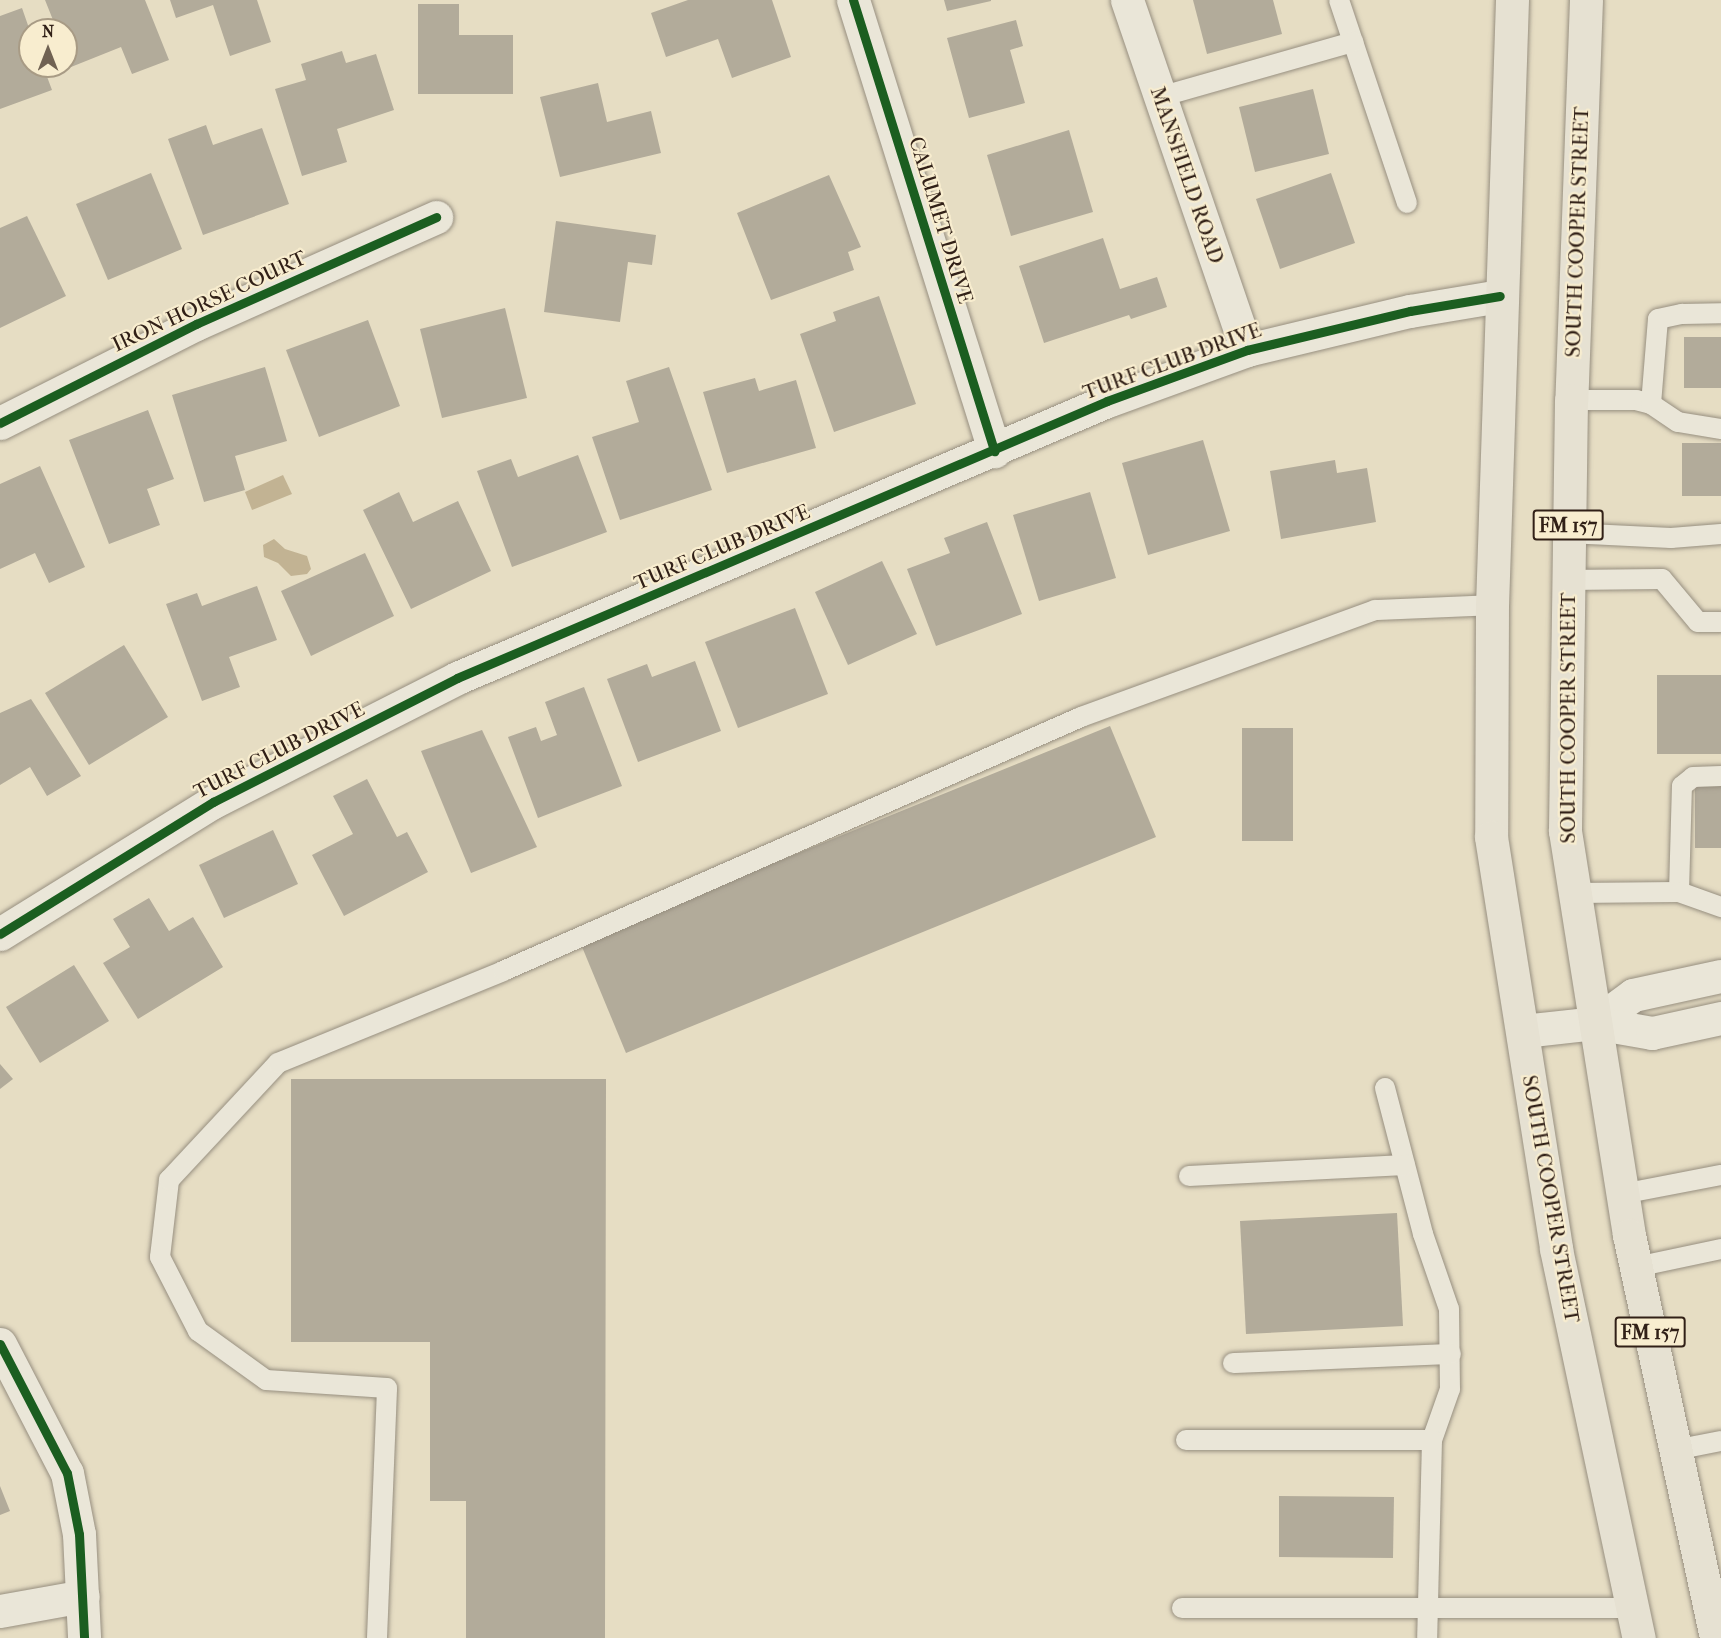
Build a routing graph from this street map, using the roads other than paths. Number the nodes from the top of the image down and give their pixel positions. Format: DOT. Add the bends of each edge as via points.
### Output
graph roads {
  1 [pos="853,0"];
  2 [pos="1127,0"];
  3 [pos="1339,0"];
  4 [pos="1512,0"];
  5 [pos="1586,0"];
  6 [pos="1353,42"];
  7 [pos="1160,97"];
  8 [pos="1407,203"];
  9 [pos="436,217"];
  10 [pos="1500,296"];
  11 [pos="1721,313"];
  12 [pos="1247,350"];
  13 [pos="1571,400"];
  14 [pos="1651,404"];
  15 [pos="0,423"];
  16 [pos="1721,429"];
  17 [pos="994,451"];
  18 [pos="1568,533"];
  19 [pos="1721,534"];
  20 [pos="1567,580"];
  21 [pos="1492,605"];
  22 [pos="1721,622"];
  23 [pos="1721,776"];
  24 [pos="1679,892"];
  25 [pos="1575,893"];
  26 [pos="1721,907"];
  27 [pos="0,934"];
  28 [pos="1721,976"];
  29 [pos="1721,1018"];
  30 [pos="1596,1023"];
  31 [pos="1522,1032"];
  32 [pos="1385,1088"];
  33 [pos="1405,1165"];
  34 [pos="1721,1175"];
  35 [pos="1190,1176"];
  36 [pos="1623,1194"];
  37 [pos="1721,1249"];
  38 [pos="1636,1267"];
  39 [pos="0,1344"];
  40 [pos="1451,1354"];
  41 [pos="1233,1363"];
  42 [pos="1186,1440"];
  43 [pos="1432,1440"];
  44 [pos="1721,1441"];
  45 [pos="1675,1450"];
  46 [pos="83,1596"];
  47 [pos="1182,1608"];
  48 [pos="1428,1609"];
  49 [pos="0,1611"];
  50 [pos="1636,1623"];
  51 [pos="84,1638"];
  52 [pos="377,1638"];
  53 [pos="1427,1638"];
  54 [pos="1716,1638"];
  1 -- 17 [label="street, CALUMET DRIVE"];
  2 -- 7 [label="street, MANSFIELD ROAD"];
  3 -- 6 [label="lane"];
  4 -- 10 [label="main road, SOUTH COOPER STREET"];
  5 -- 13 [label="main road, SOUTH COOPER STREET / FM 157"];
  6 -- 7 [label="lane"];
  6 -- 8 [label="lane"];
  7 -- 12 [label="street, MANSFIELD ROAD"];
  9 -- 15 [label="street, IRON HORSE COURT" via="196,324"];
  10 -- 12 [label="street, TURF CLUB DRIVE" via="1410,311"];
  10 -- 21 [label="main road, SOUTH COOPER STREET"];
  11 -- 14 [label="lane" via="1658,319"];
  12 -- 17 [label="street, TURF CLUB DRIVE" via="1107,401"];
  13 -- 14 [label="lane" via="1636,400"];
  13 -- 18 [label="main road, SOUTH COOPER STREET / FM 157"];
  14 -- 16 [label="lane" via="1678,422"];
  17 -- 27 [label="street, TURF CLUB DRIVE" via="457,678 213,802"];
  18 -- 19 [label="lane" via="1671,538"];
  18 -- 20 [label="main road, SOUTH COOPER STREET / FM 157"];
  20 -- 22 [label="lane" via="1662,579 1698,622"];
  20 -- 25 [label="main road, SOUTH COOPER STREET / FM 157" via="1565,831"];
  21 -- 31 [label="main road, SOUTH COOPER STREET" via="1491,837"];
  21 -- 52 [label="lane" via="1375,610 1081,717 503,971 278,1063 169,1180 160,1257 198,1331 267,1380 387,1388"];
  23 -- 24 [label="lane" via="1693,777 1682,786"];
  24 -- 25 [label="lane"];
  24 -- 26 [label="lane"];
  25 -- 30 [label="main road, SOUTH COOPER STREET / FM 157"];
  28 -- 30 [label="street" via="1633,995"];
  29 -- 30 [label="street" via="1652,1033"];
  30 -- 31 [label="street"];
  30 -- 36 [label="main road, SOUTH COOPER STREET / FM 157"];
  31 -- 50 [label="main road, SOUTH COOPER STREET" via="1556,1249"];
  32 -- 33 [label="lane"];
  33 -- 35 [label="lane"];
  33 -- 40 [label="lane" via="1449,1309"];
  34 -- 36 [label="lane"];
  36 -- 38 [label="main road, SOUTH COOPER STREET / FM 157"];
  37 -- 38 [label="lane"];
  38 -- 45 [label="main road, SOUTH COOPER STREET / FM 157"];
  39 -- 46 [label="street" via="67,1473 79,1534"];
  40 -- 41 [label="lane"];
  40 -- 43 [label="lane" via="1450,1389"];
  42 -- 43 [label="lane"];
  43 -- 48 [label="lane"];
  44 -- 45 [label="lane"];
  45 -- 54 [label="main road, SOUTH COOPER STREET / FM 157"];
  46 -- 49 [label="street"];
  46 -- 51 [label="street"];
  47 -- 48 [label="lane"];
  48 -- 50 [label="lane"];
  48 -- 53 [label="lane"];
}
